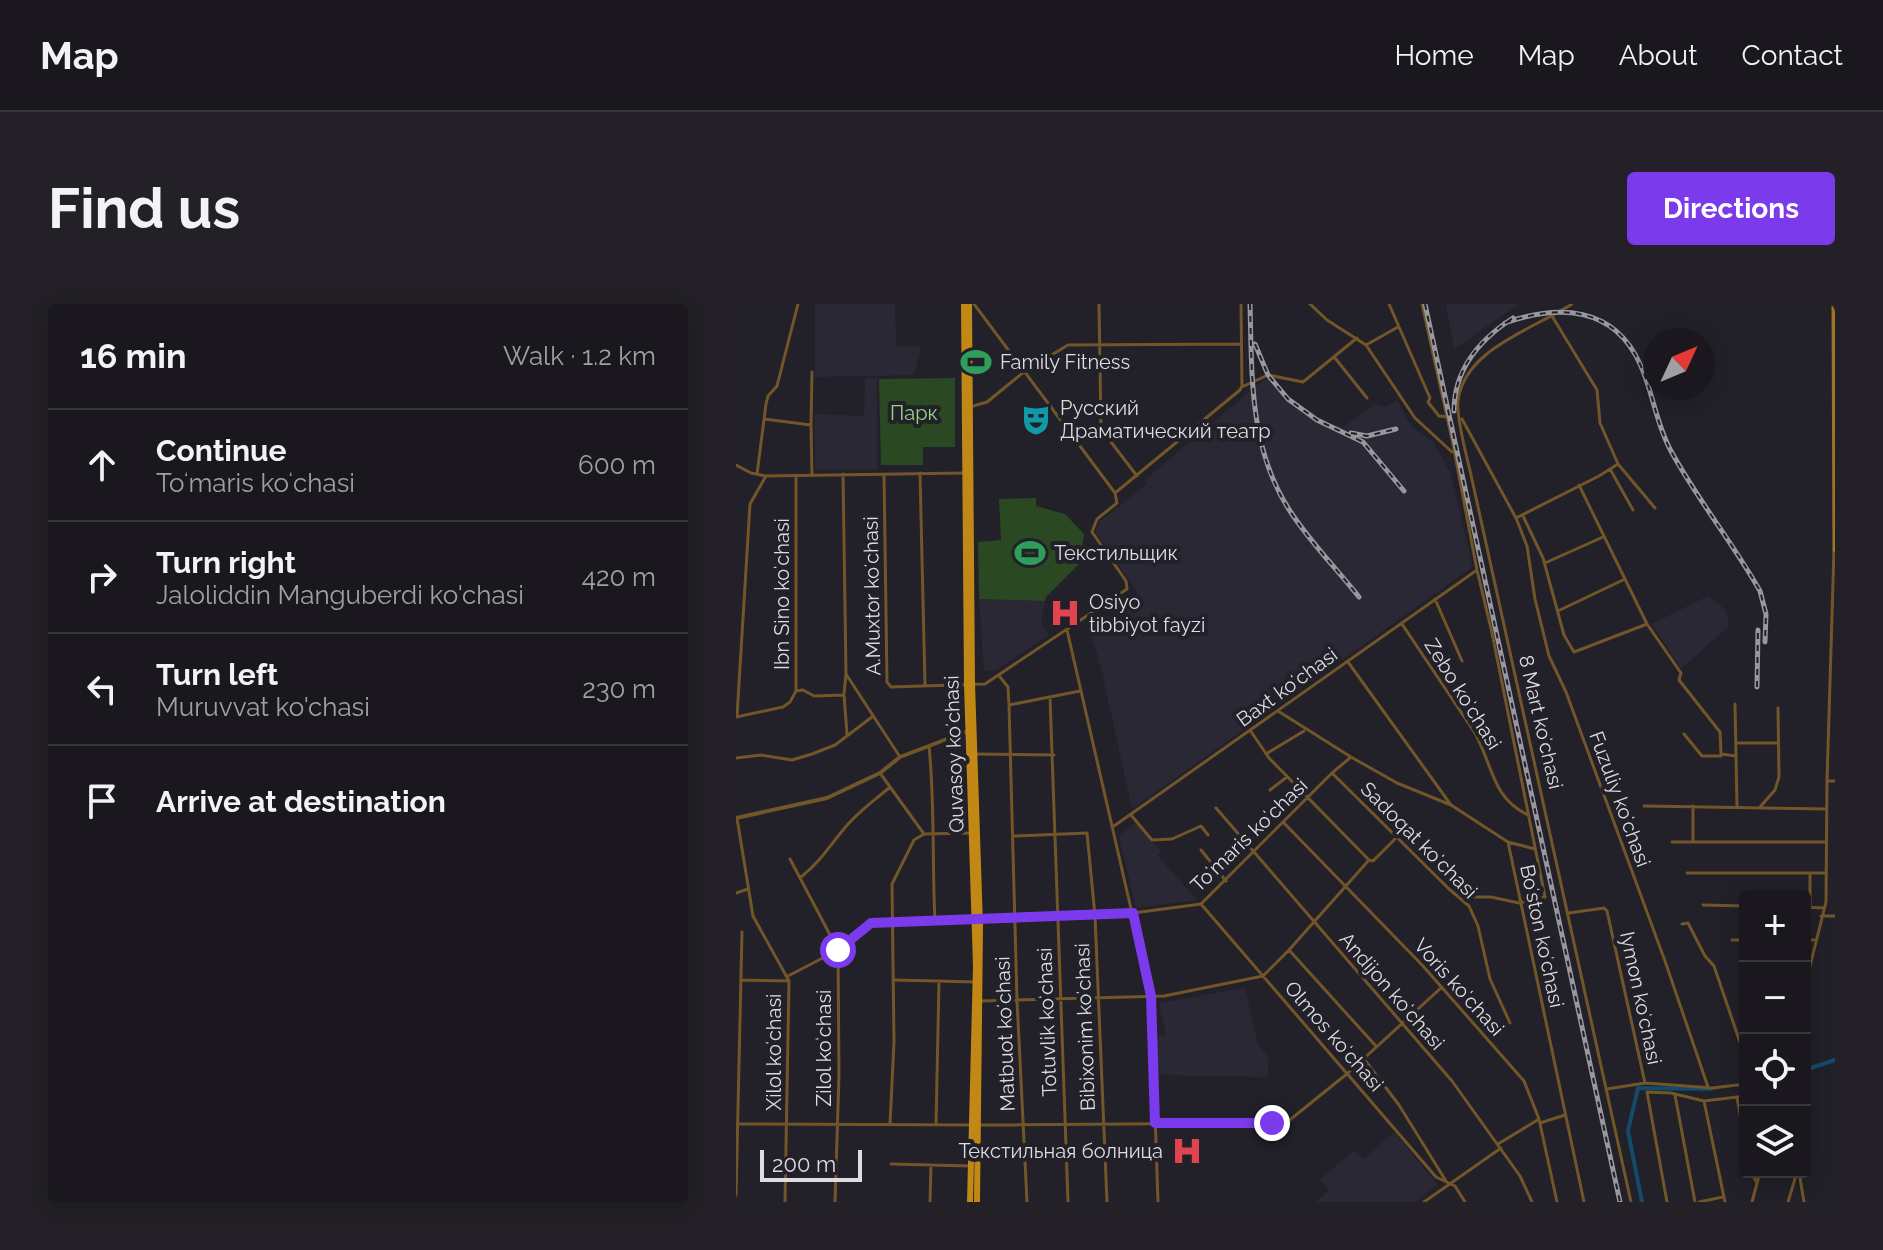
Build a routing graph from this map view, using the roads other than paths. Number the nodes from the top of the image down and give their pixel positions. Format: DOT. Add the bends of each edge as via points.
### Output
graph roads {
  1 [pos="798,304"];
  2 [pos="969,304"];
  3 [pos="1099,304"];
  4 [pos="1241,304"];
  5 [pos="1310,304"];
  6 [pos="1389,304"];
  7 [pos="1422,304"];
  8 [pos="1572,304"];
  9 [pos="1834,304"];
  10 [pos="1552,316"];
  11 [pos="1398,327"];
  12 [pos="1357,338"];
  13 [pos="1241,344"];
  14 [pos="1099,345"];
  15 [pos="1366,345"];
  16 [pos="1335,358"];
  17 [pos="1025,371"];
  18 [pos="812,372"];
  19 [pos="1242,386"];
  20 [pos="1367,398"];
  21 [pos="970,407"];
  22 [pos="1834,408"];
  23 [pos="1460,416"];
  24 [pos="1447,417"];
  25 [pos="764,419"];
  26 [pos="811,425"];
  27 [pos="1101,429"];
  28 [pos="1075,439"];
  29 [pos="1454,453"];
  30 [pos="1618,464"];
  31 [pos="736,465"];
  32 [pos="1610,469"];
  33 [pos="920,473"];
  34 [pos="965,473"];
  35 [pos="757,474"];
  36 [pos="843,474"];
  37 [pos="884,474"];
  38 [pos="766,476"];
  39 [pos="812,476"];
  40 [pos="1137,476"];
  41 [pos="796,477"];
  42 [pos="1579,485"];
  43 [pos="1115,493"];
  44 [pos="1655,508"];
  45 [pos="1633,510"];
  46 [pos="1523,516"];
  47 [pos="1516,518"];
  48 [pos="1604,536"];
  49 [pos="1835,550"];
  50 [pos="1545,563"];
  51 [pos="1477,570"];
  52 [pos="1625,579"];
  53 [pos="1435,599"];
  54 [pos="1559,610"];
  55 [pos="1401,624"];
  56 [pos="1647,624"];
  57 [pos="1067,630"];
  58 [pos="1347,661"];
  59 [pos="1462,661"];
  60 [pos="846,674"];
  61 [pos="1000,676"];
  62 [pos="970,684"];
  63 [pos="926,687"];
  64 [pos="796,691"];
  65 [pos="1082,691"];
  66 [pos="844,695"];
  67 [pos="1050,697"];
  68 [pos="1735,704"];
  69 [pos="1009,705"];
  70 [pos="1778,708"];
  71 [pos="1278,711"];
  72 [pos="736,717"];
  73 [pos="873,717"];
  74 [pos="1250,730"];
  75 [pos="1305,730"];
  76 [pos="968,731"];
  77 [pos="1684,734"];
  78 [pos="847,735"];
  79 [pos="1736,743"];
  80 [pos="1778,743"];
  81 [pos="928,744"];
  82 [pos="974,754"];
  83 [pos="1266,754"];
  84 [pos="1010,755"];
  85 [pos="1054,755"];
  86 [pos="1721,756"];
  87 [pos="1736,756"];
  88 [pos="900,757"];
  89 [pos="1351,757"];
  90 [pos="736,758"];
  91 [pos="880,773"];
  92 [pos="1332,773"];
  93 [pos="1287,777"];
  94 [pos="1827,781"];
  95 [pos="1835,781"];
  96 [pos="890,787"];
  97 [pos="1270,790"];
  98 [pos="1309,798"];
  99 [pos="1451,805"];
  100 [pos="1644,806"];
  101 [pos="1693,806"];
  102 [pos="1737,806"];
  103 [pos="1760,807"];
  104 [pos="1216,808"];
  105 [pos="1827,809"];
  106 [pos="1131,815"];
  107 [pos="1528,815"];
  108 [pos="737,818"];
  109 [pos="1284,823"];
  110 [pos="1113,826"];
  111 [pos="924,834"];
  112 [pos="932,834"];
  113 [pos="973,834"];
  114 [pos="1056,835"];
  115 [pos="1208,835"];
  116 [pos="1013,836"];
  117 [pos="1396,838"];
  118 [pos="1508,842"];
  119 [pos="1672,842"];
  120 [pos="1693,842"];
  121 [pos="1826,842"];
  122 [pos="1535,849"];
  123 [pos="1201,850"];
  124 [pos="1255,853"];
  125 [pos="790,859"];
  126 [pos="1369,860"];
  127 [pos="1687,873"];
  128 [pos="1810,873"];
  129 [pos="1826,873"];
  130 [pos="801,877"];
  131 [pos="1226,881"];
  132 [pos="1346,887"];
  133 [pos="748,889"];
  134 [pos="1809,890"];
  135 [pos="736,893"];
  136 [pos="1460,897"];
  137 [pos="1519,903"];
  138 [pos="1201,904"];
  139 [pos="1703,905"];
  140 [pos="1739,906"];
  141 [pos="1811,908"];
  142 [pos="1825,908"];
  143 [pos="1133,913"];
  144 [pos="1569,913"];
  145 [pos="1095,916"];
  146 [pos="1821,916"];
  147 [pos="1835,916"];
  148 [pos="1058,917"];
  149 [pos="1015,918"];
  150 [pos="977,919"];
  151 [pos="935,922"];
  152 [pos="1314,922"];
  153 [pos="893,923"];
  154 [pos="1682,924"];
  155 [pos="742,932"];
  156 [pos="1732,940"];
  157 [pos="1739,940"];
  158 [pos="1811,940"];
  159 [pos="1815,940"];
  160 [pos="838,950"];
  161 [pos="1289,950"];
  162 [pos="1809,962"];
  163 [pos="1263,976"];
  164 [pos="789,979"];
  165 [pos="741,980"];
  166 [pos="895,980"];
  167 [pos="976,980"];
  168 [pos="939,981"];
  169 [pos="1442,987"];
  170 [pos="1151,996"];
  171 [pos="1098,997"];
  172 [pos="1060,999"];
  173 [pos="1017,1000"];
  174 [pos="980,1001"];
  175 [pos="1510,1023"];
  176 [pos="1401,1024"];
  177 [pos="1739,1039"];
  178 [pos="1376,1046"];
  179 [pos="1364,1059"];
  180 [pos="1348,1073"];
  181 [pos="1645,1083"];
  182 [pos="1739,1084"];
  183 [pos="1708,1087"];
  184 [pos="1607,1089"];
  185 [pos="1675,1095"];
  186 [pos="1737,1098"];
  187 [pos="1704,1101"];
  188 [pos="1739,1108"];
  189 [pos="1565,1115"];
  190 [pos="1539,1121"];
  191 [pos="1103,1122"];
  192 [pos="1023,1123"];
  193 [pos="1065,1123"];
  194 [pos="1155,1123"];
  195 [pos="737,1124"];
  196 [pos="788,1124"];
  197 [pos="837,1124"];
  198 [pos="890,1124"];
  199 [pos="936,1125"];
  200 [pos="976,1125"];
  201 [pos="1499,1146"];
  202 [pos="891,1164"];
  203 [pos="931,1165"];
  204 [pos="971,1166"];
  205 [pos="1754,1178"];
  206 [pos="1758,1178"];
  207 [pos="1796,1178"];
  208 [pos="1799,1178"];
  209 [pos="1757,1183"];
  210 [pos="1448,1184"];
  211 [pos="736,1196"];
  212 [pos="1724,1199"];
  213 [pos="785,1202"];
  214 [pos="835,1202"];
  215 [pos="930,1202"];
  216 [pos="970,1202"];
  217 [pos="977,1202"];
  218 [pos="1027,1202"];
  219 [pos="1068,1202"];
  220 [pos="1107,1202"];
  221 [pos="1158,1202"];
  222 [pos="1424,1202"];
  223 [pos="1465,1202"];
  224 [pos="1532,1202"];
  225 [pos="1557,1202"];
  226 [pos="1584,1202"];
  227 [pos="1631,1202"];
  228 [pos="1667,1202"];
  229 [pos="1697,1202"];
  230 [pos="1752,1202"];
  231 [pos="1788,1202"];
  232 [pos="1804,1202"];
  1 -- 25 [label="street"];
  2 -- 17 [label="street"];
  2 -- 21 [label="main road, Quvasoy koʻchasi"];
  2 -- 34 [label="main road, Quvasoy koʻchasi"];
  3 -- 14 [label="street"];
  4 -- 13 [label="street"];
  5 -- 12 [label="street"];
  6 -- 11 [label="street"];
  7 -- 24 [label="street"];
  8 -- 10 [label="street, 8 Mart koʻchasi"];
  9 -- 22 [label="main road"];
  10 -- 23 [label="street, 8 Mart koʻchasi" via="1481,357 1467,374 1458,401"];
  10 -- 30 [label="street" via="1597,390 1600,423"];
  11 -- 15 [label="street"];
  11 -- 24 [label="street" via="1424,381 1428,402 1439,416"];
  12 -- 15 [label="street"];
  12 -- 16 [label="street"];
  13 -- 14 [label="street"];
  13 -- 19 [label="street"];
  14 -- 17 [label="street" via="1068,345"];
  14 -- 27 [label="street"];
  15 -- 29 [label="street" via="1415,418"];
  16 -- 19 [label="street" via="1303,382 1268,375"];
  16 -- 20 [label="street"];
  17 -- 21 [label="street" via="987,402"];
  17 -- 28 [label="street"];
  18 -- 26 [label="street"];
  19 -- 40 [label="street"];
  21 -- 62 [label="main road, Quvasoy koʻchasi"];
  22 -- 49 [label="main road"];
  23 -- 47 [label="street, Fuzuliy koʻchasi"];
  23 -- 144 [label="street, 8 Mart koʻchasi"];
  24 -- 29 [label="street"];
  25 -- 26 [label="street"];
  25 -- 35 [label="street"];
  26 -- 39 [label="street"];
  27 -- 28 [label="street"];
  27 -- 40 [label="street"];
  28 -- 43 [label="street"];
  29 -- 51 [label="street"];
  30 -- 32 [label="street"];
  30 -- 44 [label="street"];
  31 -- 35 [label="street"];
  32 -- 42 [label="street"];
  32 -- 45 [label="street"];
  33 -- 34 [label="street"];
  33 -- 37 [label="street"];
  33 -- 63 [label="street"];
  34 -- 62 [label="main road, Quvasoy koʻchasi"];
  35 -- 38 [label="street"];
  36 -- 37 [label="street"];
  36 -- 39 [label="street"];
  36 -- 60 [label="street"];
  37 -- 63 [label="street, A.Muxtor koʻchasi" via="887,682 893,687"];
  38 -- 41 [label="street"];
  38 -- 72 [label="street" via="750,504"];
  39 -- 41 [label="street"];
  40 -- 43 [label="street"];
  41 -- 64 [label="street, Ibn Sino koʻchasi"];
  42 -- 46 [label="street"];
  42 -- 48 [label="street"];
  43 -- 57 [label="street" via="1117,503 1097,519 1092,532 1127,589"];
  46 -- 47 [label="street"];
  46 -- 50 [label="street"];
  47 -- 183 [label="street, Fuzuliy koʻchasi" via="1529,553 1549,656"];
  48 -- 50 [label="street"];
  48 -- 52 [label="street"];
  49 -- 94 [label="street"];
  50 -- 54 [label="street"];
  51 -- 53 [label="street, Baxt koʻchasi"];
  51 -- 107 [label="street"];
  52 -- 54 [label="street"];
  52 -- 56 [label="street"];
  53 -- 55 [label="street, Baxt koʻchasi"];
  53 -- 59 [label="street"];
  54 -- 56 [label="street" via="1574,652"];
  55 -- 58 [label="street, Baxt koʻchasi"];
  55 -- 107 [label="street, Zebo koʻchasi" via="1475,733 1501,796"];
  56 -- 86 [label="street" via="1681,673 1679,680 1720,732"];
  57 -- 61 [label="street"];
  57 -- 65 [label="street"];
  58 -- 71 [label="street, Baxt koʻchasi"];
  58 -- 99 [label="street"];
  60 -- 66 [label="street"];
  60 -- 73 [label="street"];
  61 -- 62 [label="street, A.Muxtor koʻchasi"];
  61 -- 69 [label="street, Matbuot koʻchasi" via="1008,687"];
  62 -- 63 [label="street, A.Muxtor koʻchasi"];
  62 -- 76 [label="main road, Quvasoy koʻchasi"];
  62 -- 82 [label="main road, Quvasoy koʻchasi"];
  64 -- 66 [label="street"];
  64 -- 72 [label="street, Ibn Sino koʻchasi" via="783,707"];
  65 -- 67 [label="street"];
  65 -- 110 [label="street"];
  66 -- 78 [label="street"];
  67 -- 69 [label="street"];
  67 -- 85 [label="street, Totuvlik koʻchasi"];
  68 -- 79 [label="street"];
  69 -- 84 [label="street, Matbuot koʻchasi"];
  70 -- 80 [label="street"];
  71 -- 74 [label="street, Baxt koʻchasi"];
  71 -- 75 [label="street, Boʻston koʻchasi"];
  73 -- 78 [label="street"];
  73 -- 88 [label="street"];
  74 -- 83 [label="street"];
  74 -- 106 [label="street, Baxt koʻchasi"];
  75 -- 83 [label="street"];
  75 -- 89 [label="street, Boʻston koʻchasi"];
  76 -- 81 [label="street"];
  76 -- 113 [label="main road, Quvasoy koʻchasi"];
  77 -- 86 [label="street" via="1702,756"];
  78 -- 90 [label="street" via="796,759"];
  79 -- 80 [label="street"];
  79 -- 87 [label="street"];
  80 -- 103 [label="street" via="1779,777"];
  81 -- 88 [label="street"];
  81 -- 112 [label="street"];
  82 -- 84 [label="street"];
  82 -- 150 [label="main road, Quvasoy koʻchasi"];
  83 -- 93 [label="street"];
  84 -- 85 [label="street"];
  84 -- 116 [label="street, Matbuot koʻchasi"];
  85 -- 114 [label="street, Totuvlik koʻchasi"];
  86 -- 87 [label="street"];
  87 -- 102 [label="street"];
  88 -- 91 [label="street"];
  89 -- 92 [label="street, Toʻmaris koʻchasi"];
  89 -- 99 [label="street, Boʻston koʻchasi"];
  91 -- 96 [label="street"];
  91 -- 108 [label="street" via="827,798"];
  92 -- 98 [label="street, Toʻmaris koʻchasi"];
  92 -- 117 [label="street, Sadoqat koʻchasi"];
  93 -- 97 [label="street"];
  93 -- 98 [label="street"];
  94 -- 95 [label="street"];
  94 -- 105 [label="street"];
  96 -- 111 [label="street"];
  96 -- 130 [label="street" via="865,805 819,863"];
  98 -- 109 [label="street, Toʻmaris koʻchasi"];
  98 -- 126 [label="street"];
  99 -- 118 [label="street, Boʻston koʻchasi"];
  100 -- 101 [label="street"];
  101 -- 102 [label="street"];
  101 -- 120 [label="street"];
  102 -- 103 [label="street"];
  103 -- 105 [label="street"];
  104 -- 124 [label="street, Andijon koʻchasi"];
  105 -- 121 [label="street"];
  106 -- 110 [label="street, Baxt koʻchasi"];
  106 -- 115 [label="street" via="1152,840 1172,839 1201,826"];
  107 -- 122 [label="street"];
  108 -- 133 [label="street, Xilol koʻchasi"];
  109 -- 124 [label="street, Toʻmaris koʻchasi"];
  109 -- 132 [label="street, Voris koʻchasi"];
  110 -- 143 [label="street"];
  111 -- 112 [label="street"];
  111 -- 153 [label="street" via="914,840 895,875"];
  112 -- 113 [label="street"];
  112 -- 151 [label="street"];
  113 -- 150 [label="main road, Quvasoy koʻchasi"];
  114 -- 116 [label="street"];
  114 -- 145 [label="street, Bibixonim koʻchasi" via="1087,833"];
  114 -- 148 [label="street, Totuvlik koʻchasi"];
  116 -- 149 [label="street, Matbuot koʻchasi"];
  117 -- 126 [label="street"];
  117 -- 136 [label="street, Sadoqat koʻchasi"];
  118 -- 122 [label="street"];
  118 -- 137 [label="street, Boʻston koʻchasi"];
  119 -- 120 [label="street"];
  120 -- 121 [label="street"];
  121 -- 129 [label="street"];
  122 -- 137 [label="street" via="1545,897"];
  123 -- 131 [label="street"];
  124 -- 131 [label="street, Toʻmaris koʻchasi"];
  124 -- 152 [label="street, Andijon koʻchasi"];
  125 -- 130 [label="street, Zilol koʻchasi"];
  126 -- 132 [label="street"];
  127 -- 128 [label="street"];
  128 -- 129 [label="street"];
  128 -- 134 [label="street"];
  129 -- 142 [label="street"];
  130 -- 160 [label="street, Zilol koʻchasi"];
  131 -- 138 [label="street, Toʻmaris koʻchasi"];
  132 -- 152 [label="street"];
  132 -- 169 [label="street, Voris koʻchasi"];
  133 -- 135 [label="street"];
  133 -- 164 [label="street, Xilol koʻchasi" via="753,916"];
  136 -- 137 [label="street"];
  136 -- 175 [label="street, Sadoqat koʻchasi" via="1478,926 1490,979"];
  137 -- 189 [label="street, Boʻston koʻchasi"];
  138 -- 143 [label="street, Toʻmaris koʻchasi"];
  138 -- 163 [label="street, Olmos koʻchasi"];
  139 -- 140 [label="street"];
  141 -- 142 [label="street"];
  142 -- 146 [label="street"];
  143 -- 145 [label="street, Toʻmaris koʻchasi"];
  143 -- 170 [label="street"];
  144 -- 181 [label="street, Iymon koʻchasi" via="1607,911"];
  144 -- 184 [label="street, 8 Mart koʻchasi"];
  145 -- 148 [label="street, Toʻmaris koʻchasi"];
  145 -- 171 [label="street, Bibixonim koʻchasi"];
  146 -- 147 [label="street"];
  146 -- 159 [label="street"];
  148 -- 149 [label="street, Toʻmaris koʻchasi"];
  148 -- 172 [label="street, Totuvlik koʻchasi"];
  149 -- 150 [label="street, Toʻmaris koʻchasi"];
  149 -- 173 [label="street, Matbuot koʻchasi"];
  150 -- 151 [label="street, Toʻmaris koʻchasi"];
  150 -- 167 [label="main road, Quvasoy koʻchasi"];
  150 -- 174 [label="main road, Quvasoy koʻchasi"];
  151 -- 153 [label="street, Toʻmaris koʻchasi"];
  152 -- 161 [label="street"];
  152 -- 176 [label="street, Andijon koʻchasi"];
  153 -- 160 [label="street, Toʻmaris koʻchasi" via="871,923"];
  153 -- 166 [label="street"];
  154 -- 177 [label="street" via="1688,923 1714,966"];
  155 -- 165 [label="street"];
  156 -- 157 [label="street"];
  158 -- 159 [label="street"];
  159 -- 162 [label="street"];
  160 -- 164 [label="street, Toʻmaris koʻchasi"];
  160 -- 197 [label="street, Zilol koʻchasi"];
  161 -- 163 [label="street"];
  161 -- 178 [label="street"];
  163 -- 170 [label="street"];
  163 -- 180 [label="street, Olmos koʻchasi"];
  164 -- 165 [label="street"];
  164 -- 196 [label="street, Xilol koʻchasi"];
  165 -- 195 [label="street"];
  166 -- 168 [label="street"];
  166 -- 198 [label="street"];
  167 -- 168 [label="street"];
  167 -- 200 [label="main road, Quvasoy koʻchasi"];
  168 -- 199 [label="street"];
  169 -- 176 [label="street"];
  169 -- 190 [label="street, Voris koʻchasi" via="1524,1081"];
  170 -- 171 [label="street"];
  170 -- 194 [label="street"];
  171 -- 172 [label="street"];
  171 -- 191 [label="street, Bibixonim koʻchasi"];
  172 -- 173 [label="street"];
  172 -- 193 [label="street, Totuvlik koʻchasi"];
  173 -- 174 [label="street"];
  173 -- 192 [label="street, Matbuot koʻchasi"];
  174 -- 200 [label="main road, Quvasoy koʻchasi"];
  176 -- 178 [label="street"];
  176 -- 201 [label="street, Andijon koʻchasi" via="1452,1081"];
  178 -- 179 [label="street"];
  179 -- 180 [label="street"];
  179 -- 210 [label="street"];
  180 -- 194 [label="street" via="1286,1123"];
  180 -- 210 [label="street, Olmos koʻchasi" via="1436,1177"];
  181 -- 183 [label="street"];
  181 -- 184 [label="street"];
  182 -- 183 [label="street"];
  184 -- 227 [label="street, 8 Mart koʻchasi"];
  185 -- 187 [label="street"];
  185 -- 228 [label="street" via="1646,1095"];
  185 -- 229 [label="street"];
  186 -- 187 [label="street"];
  186 -- 188 [label="street"];
  187 -- 212 [label="street"];
  189 -- 190 [label="street"];
  189 -- 226 [label="street, Boʻston koʻchasi"];
  190 -- 201 [label="street"];
  190 -- 225 [label="street, Voris koʻchasi"];
  191 -- 193 [label="street"];
  191 -- 194 [label="street"];
  191 -- 220 [label="street, Bibixonim koʻchasi"];
  192 -- 193 [label="street"];
  192 -- 200 [label="street"];
  192 -- 218 [label="street, Matbuot koʻchasi"];
  193 -- 219 [label="street, Totuvlik koʻchasi"];
  194 -- 221 [label="street"];
  195 -- 196 [label="street"];
  195 -- 211 [label="street"];
  196 -- 197 [label="street"];
  196 -- 213 [label="street, Xilol koʻchasi"];
  197 -- 198 [label="street"];
  197 -- 214 [label="street, Zilol koʻchasi"];
  198 -- 199 [label="street"];
  199 -- 200 [label="street"];
  200 -- 204 [label="main road, Quvasoy koʻchasi"];
  200 -- 217 [label="main road, Quvasoy koʻchasi"];
  201 -- 210 [label="street"];
  201 -- 224 [label="street, Andijon koʻchasi"];
  202 -- 203 [label="street"];
  203 -- 204 [label="street"];
  203 -- 215 [label="street"];
  204 -- 216 [label="main road, Quvasoy koʻchasi"];
  205 -- 209 [label="street"];
  206 -- 209 [label="street"];
  207 -- 231 [label="street"];
  208 -- 232 [label="street"];
  209 -- 230 [label="street"];
  210 -- 222 [label="street"];
  210 -- 223 [label="street"];
  212 -- 229 [label="street"];
}
